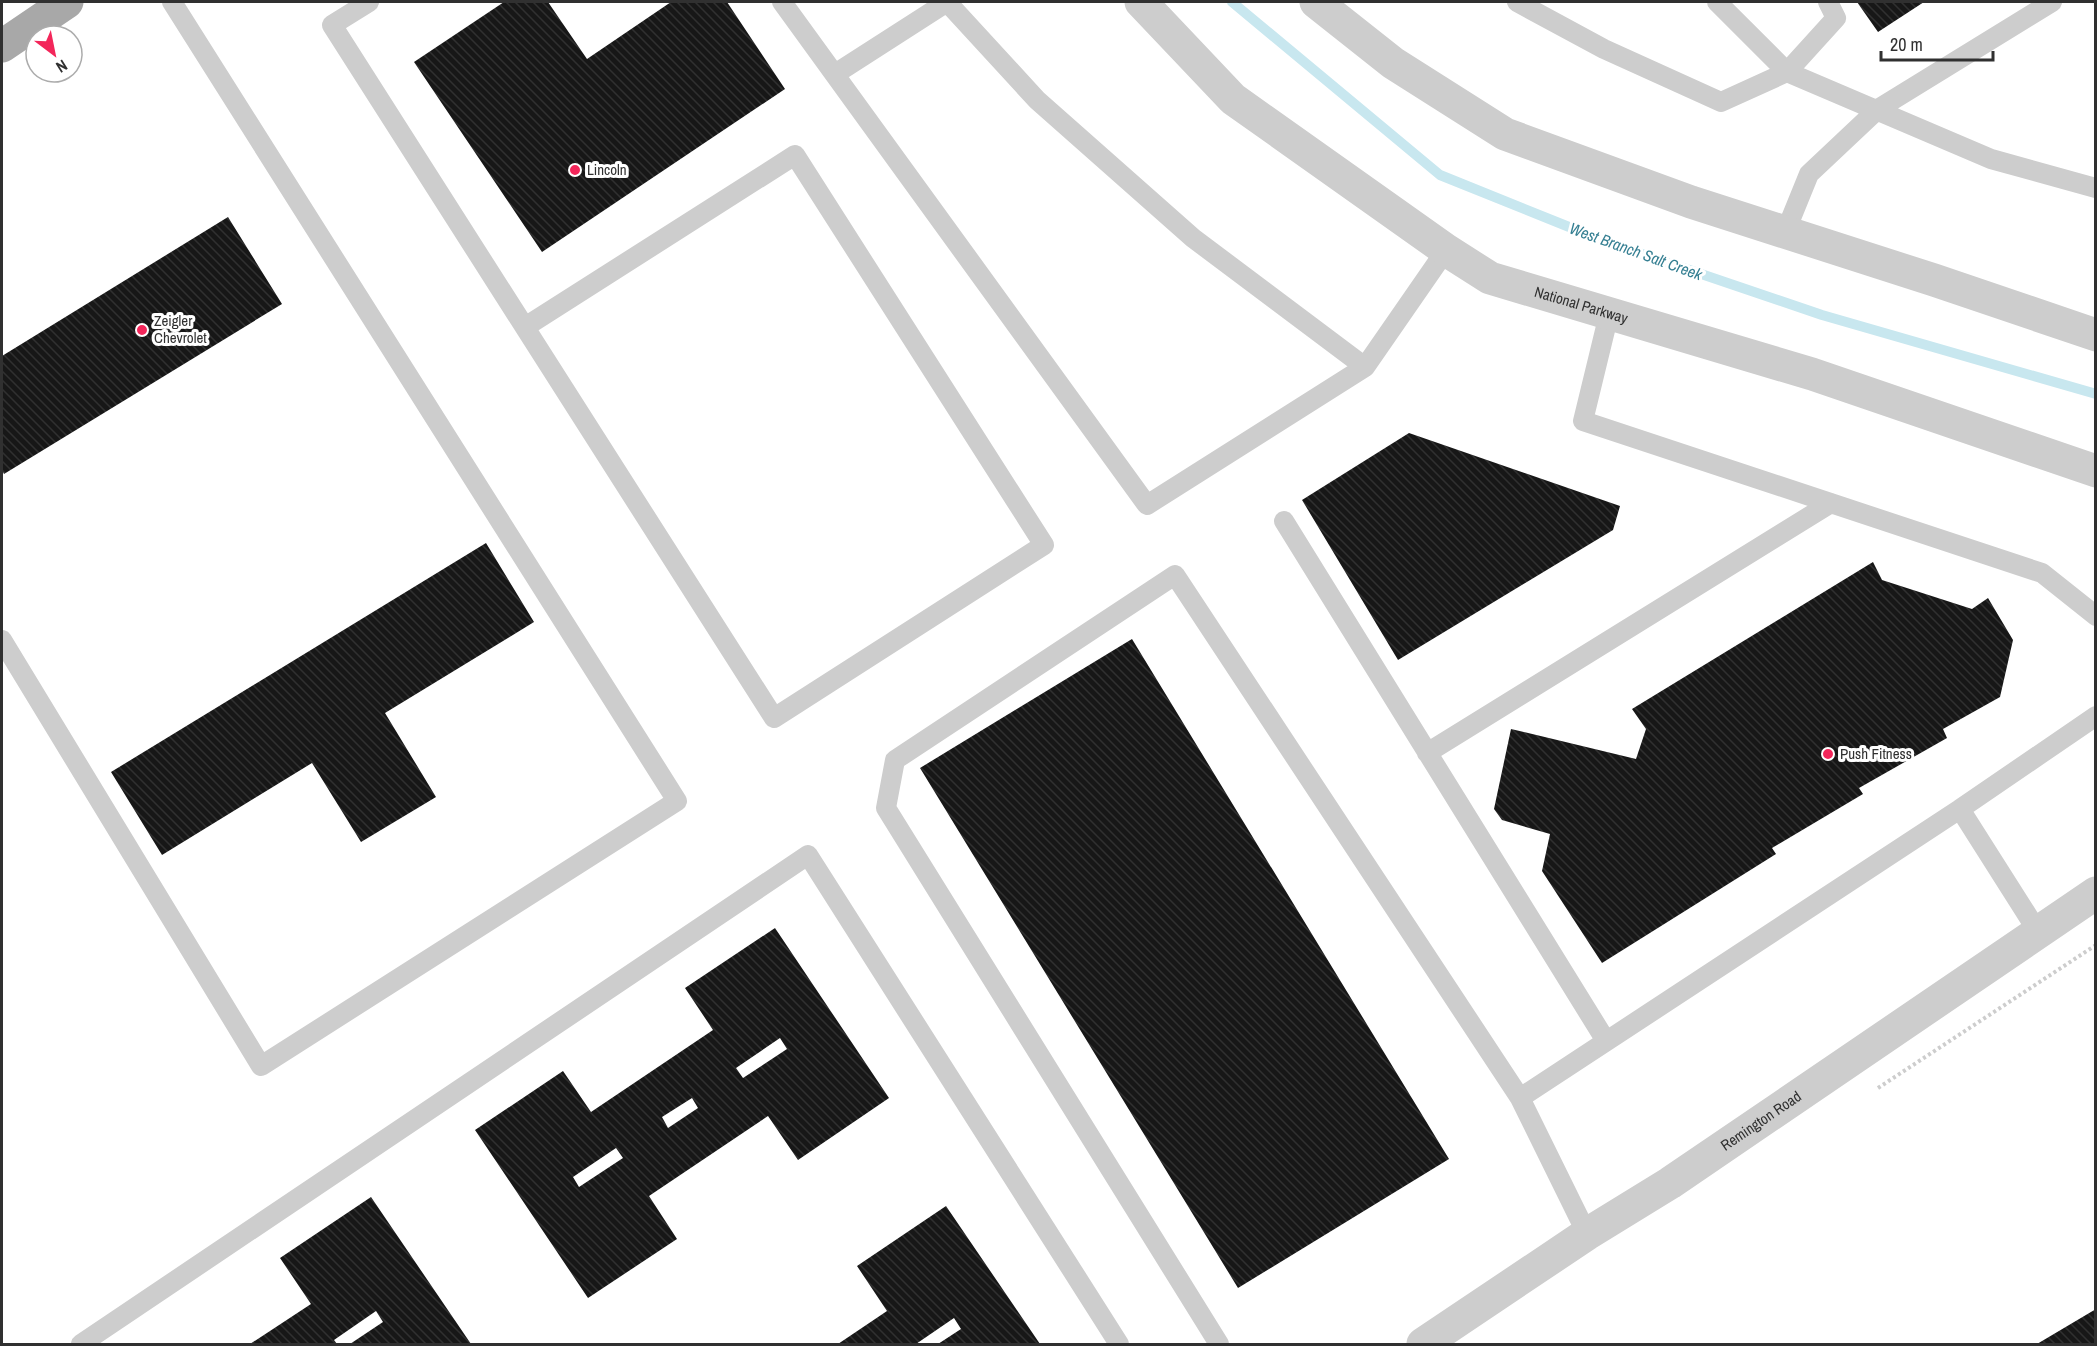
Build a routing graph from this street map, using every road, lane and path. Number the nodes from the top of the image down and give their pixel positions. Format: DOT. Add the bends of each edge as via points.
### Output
graph roads {
  1 [pos="67,2"];
  2 [pos="172,2"];
  3 [pos="369,2"];
  4 [pos="782,2"];
  5 [pos="1141,2"];
  6 [pos="1316,2"];
  7 [pos="1516,2"];
  8 [pos="1717,2"];
  9 [pos="1828,2"];
  10 [pos="2052,2"];
  11 [pos="2,46"];
  12 [pos="1787,72"];
  13 [pos="835,74"];
  14 [pos="1878,109"];
  15 [pos="2096,188"];
  16 [pos="1785,232"];
  17 [pos="1446,250"];
  18 [pos="1609,314"];
  19 [pos="525,327"];
  20 [pos="2096,335"];
  21 [pos="1365,367"];
  22 [pos="2096,471"];
  23 [pos="1831,503"];
  24 [pos="1284,521"];
  25 [pos="2096,616"];
  26 [pos="2,640"];
  27 [pos="2096,716"];
  28 [pos="1427,753"];
  29 [pos="1960,809"];
  30 [pos="2096,893"];
  31 [pos="2038,932"];
  32 [pos="1606,1041"];
  33 [pos="1520,1098"];
  34 [pos="1587,1234"];
  35 [pos="81,1344"];
  36 [pos="1119,1344"];
  37 [pos="1219,1344"];
  38 [pos="1423,1344"];
  1 -- 11 [label="main road"];
  2 -- 26 [label="lane" via="677,801 261,1066"];
  3 -- 19 [label="lane" via="332,25"];
  4 -- 13 [label="lane"];
  5 -- 17 [label="street, National Parkway" via="1233,99"];
  6 -- 16 [label="street" via="1394,63 1505,134"];
  7 -- 12 [label="lane" via="1604,49 1721,102"];
  8 -- 12 [label="lane"];
  9 -- 12 [label="lane" via="1836,18"];
  10 -- 14 [label="lane"];
  12 -- 14 [label="lane"];
  13 -- 21 [label="lane" via="947,2 1037,100 1193,238"];
  13 -- 21 [label="lane" via="1148,505"];
  14 -- 15 [label="lane" via="1991,159"];
  14 -- 16 [label="lane" via="1809,174"];
  16 -- 20 [label="street"];
  17 -- 18 [label="street, National Parkway" via="1490,278"];
  17 -- 21 [label="lane"];
  18 -- 22 [label="street, National Parkway" via="1812,374"];
  18 -- 23 [label="lane" via="1583,421"];
  19 -- 19 [label="lane" via="774,718 1044,545 795,155"];
  23 -- 25 [label="lane" via="2042,573"];
  23 -- 28 [label="lane"];
  24 -- 28 [label="lane"];
  27 -- 29 [label="lane"];
  28 -- 32 [label="lane"];
  29 -- 31 [label="lane"];
  29 -- 32 [label="lane"];
  30 -- 31 [label="street, Remington Road"];
  31 -- 34 [label="street, Remington Road" via="1670,1183"];
  32 -- 33 [label="lane"];
  33 -- 34 [label="lane"];
  33 -- 37 [label="lane" via="1175,575 895,760 886,808"];
  34 -- 38 [label="street, Remington Road"];
  35 -- 36 [label="lane" via="808,855"];
}
